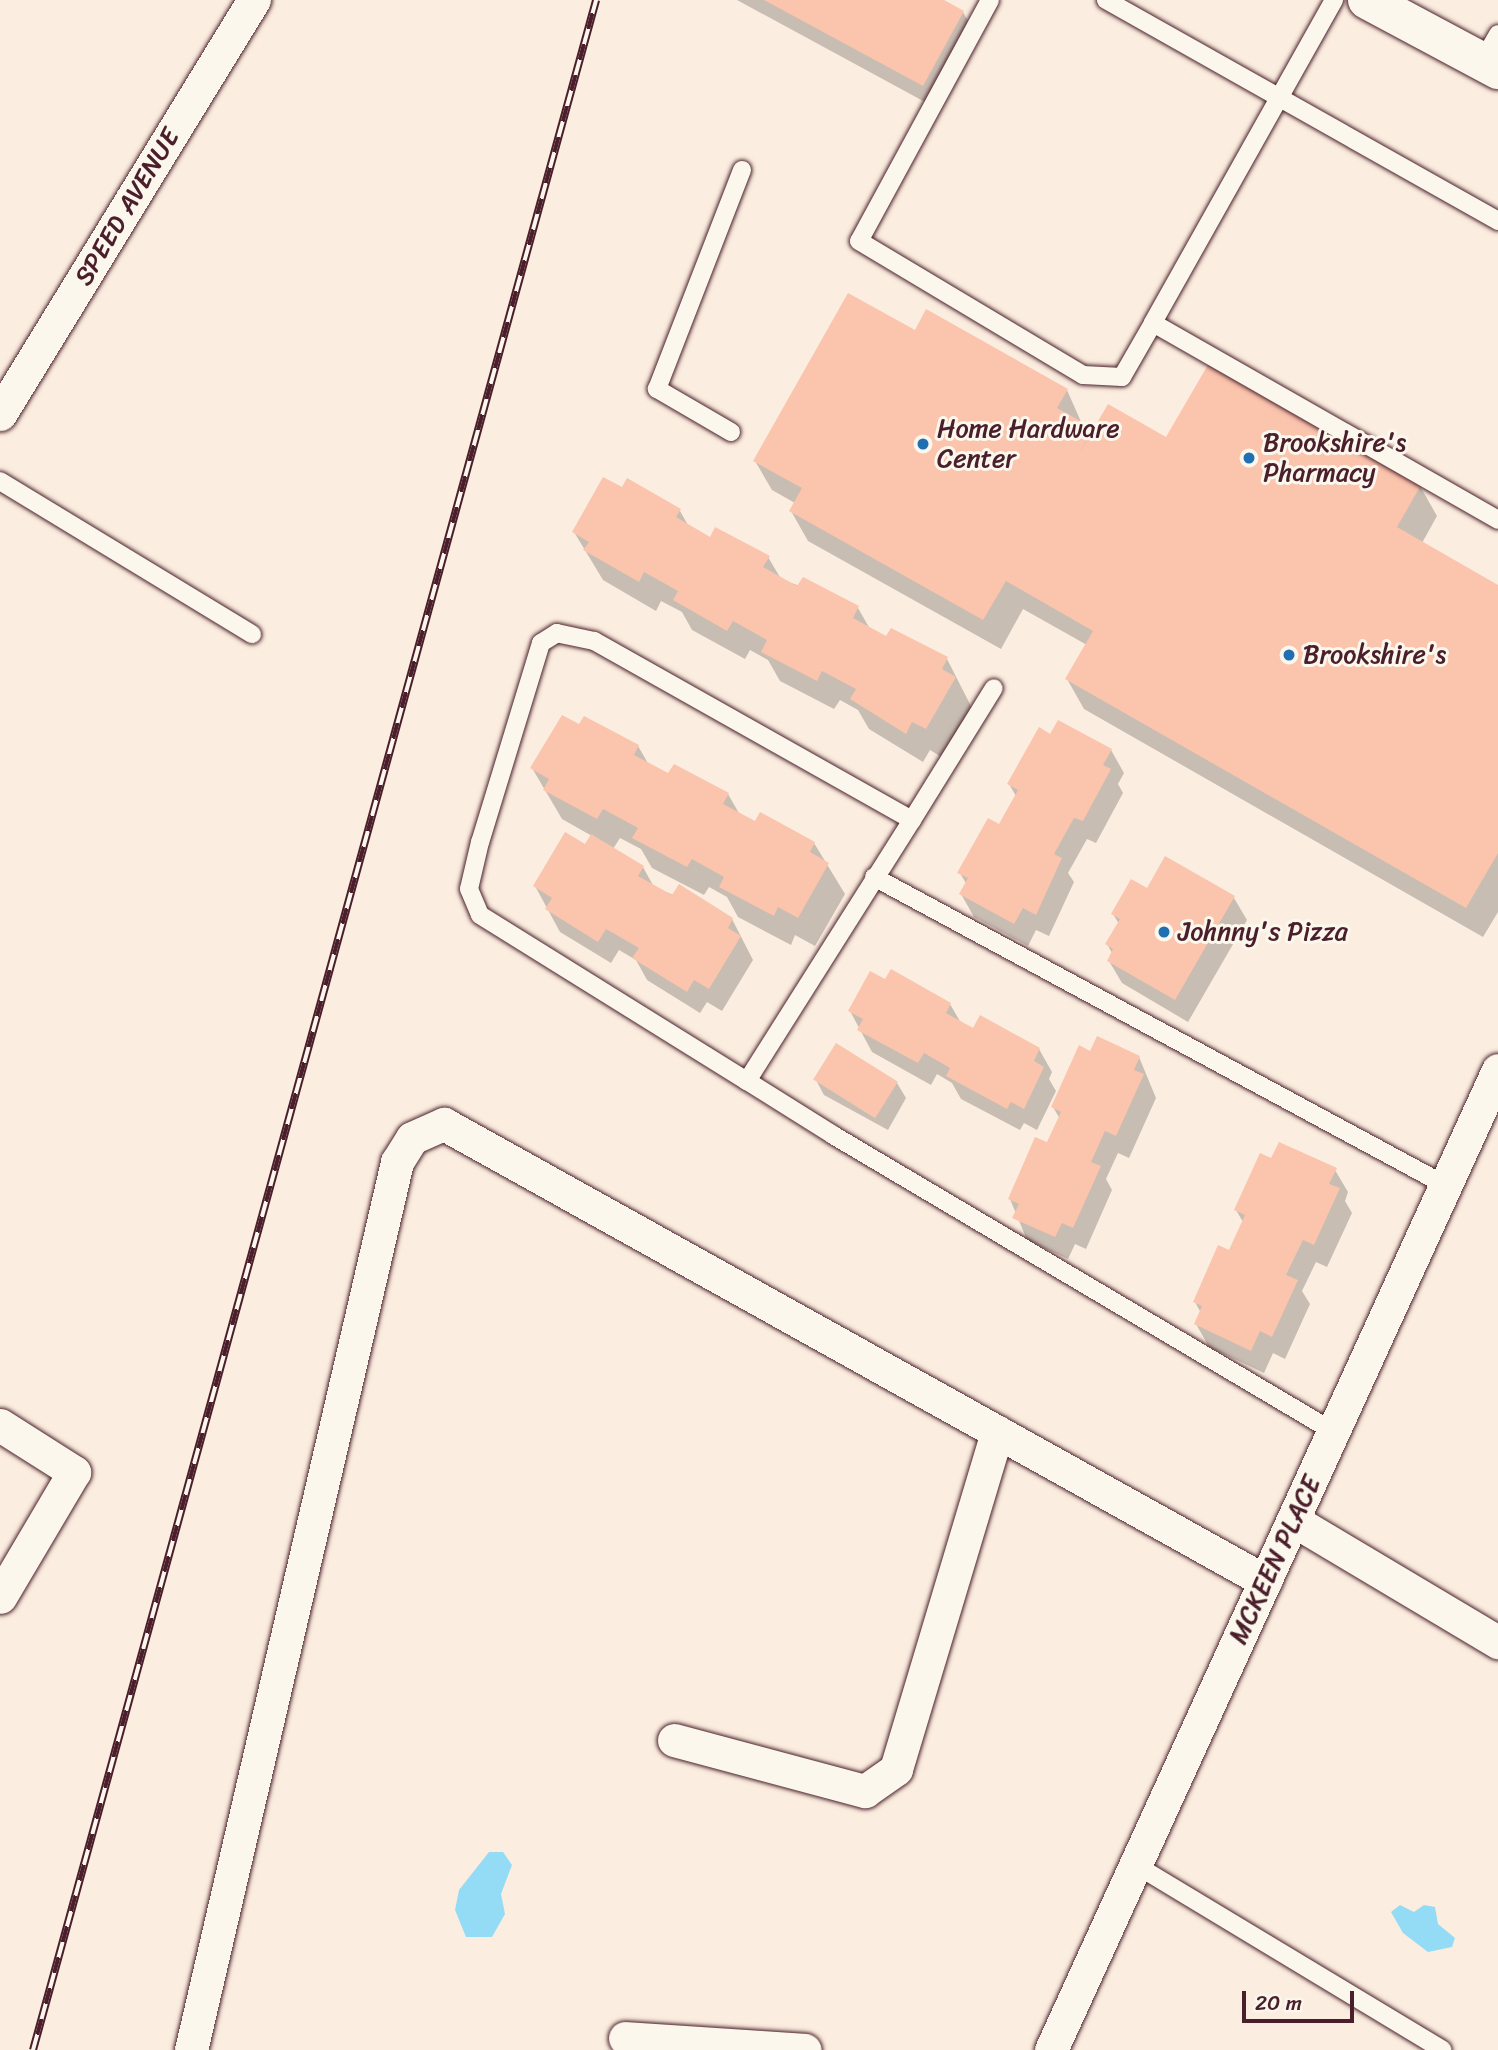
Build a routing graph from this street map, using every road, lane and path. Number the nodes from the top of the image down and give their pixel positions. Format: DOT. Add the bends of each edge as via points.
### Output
graph roads {
  1 [pos="254,0"];
  2 [pos="990,0"];
  3 [pos="1106,0"];
  4 [pos="1334,0"];
  5 [pos="1385,4"];
  6 [pos="1493,55"];
  7 [pos="1281,99"];
  8 [pos="742,170"];
  9 [pos="1498,221"];
  10 [pos="1153,323"];
  11 [pos="0,414"];
  12 [pos="731,432"];
  13 [pos="0,481"];
  14 [pos="1498,520"];
  15 [pos="252,634"];
  16 [pos="994,688"];
  17 [pos="912,820"];
  18 [pos="874,877"];
  19 [pos="1498,1070"];
  20 [pos="747,1081"];
  21 [pos="1445,1185"];
  22 [pos="0,1425"];
  23 [pos="997,1432"];
  24 [pos="1334,1432"];
  25 [pos="1293,1520"];
  26 [pos="1265,1581"];
  27 [pos="0,1597"];
  28 [pos="1498,1642"];
  29 [pos="674,1740"];
  30 [pos="1136,1864"];
  31 [pos="625,2038"];
  32 [pos="191,2050"];
  33 [pos="805,2050"];
  34 [pos="1051,2050"];
  35 [pos="1443,2050"];
  1 -- 11 [label="street, SPEED AVENUE"];
  2 -- 10 [label="lane" via="859,241 1083,375 1122,377"];
  3 -- 7 [label="lane"];
  4 -- 7 [label="lane"];
  5 -- 6 [label="main road"];
  7 -- 9 [label="lane"];
  7 -- 10 [label="lane"];
  8 -- 12 [label="lane" via="657,389"];
  10 -- 14 [label="lane"];
  13 -- 15 [label="lane"];
  16 -- 17 [label="lane"];
  17 -- 18 [label="lane"];
  17 -- 20 [label="lane" via="594,641 557,634 541,643 469,889 480,915"];
  18 -- 20 [label="lane"];
  18 -- 21 [label="lane"];
  19 -- 21 [label="street, MCKEEN PLACE"];
  20 -- 24 [label="lane"];
  21 -- 24 [label="street, MCKEEN PLACE"];
  22 -- 27 [label="street" via="74,1472"];
  23 -- 26 [label="street"];
  23 -- 29 [label="street" via="896,1769 865,1791"];
  23 -- 32 [label="street" via="444,1124 412,1138 397,1162"];
  24 -- 25 [label="street, MCKEEN PLACE"];
  25 -- 26 [label="street, MCKEEN PLACE"];
  25 -- 28 [label="street"];
  26 -- 30 [label="street, MCKEEN PLACE"];
  30 -- 34 [label="street, MCKEEN PLACE"];
  30 -- 35 [label="lane"];
  31 -- 33 [label="street"];
}
